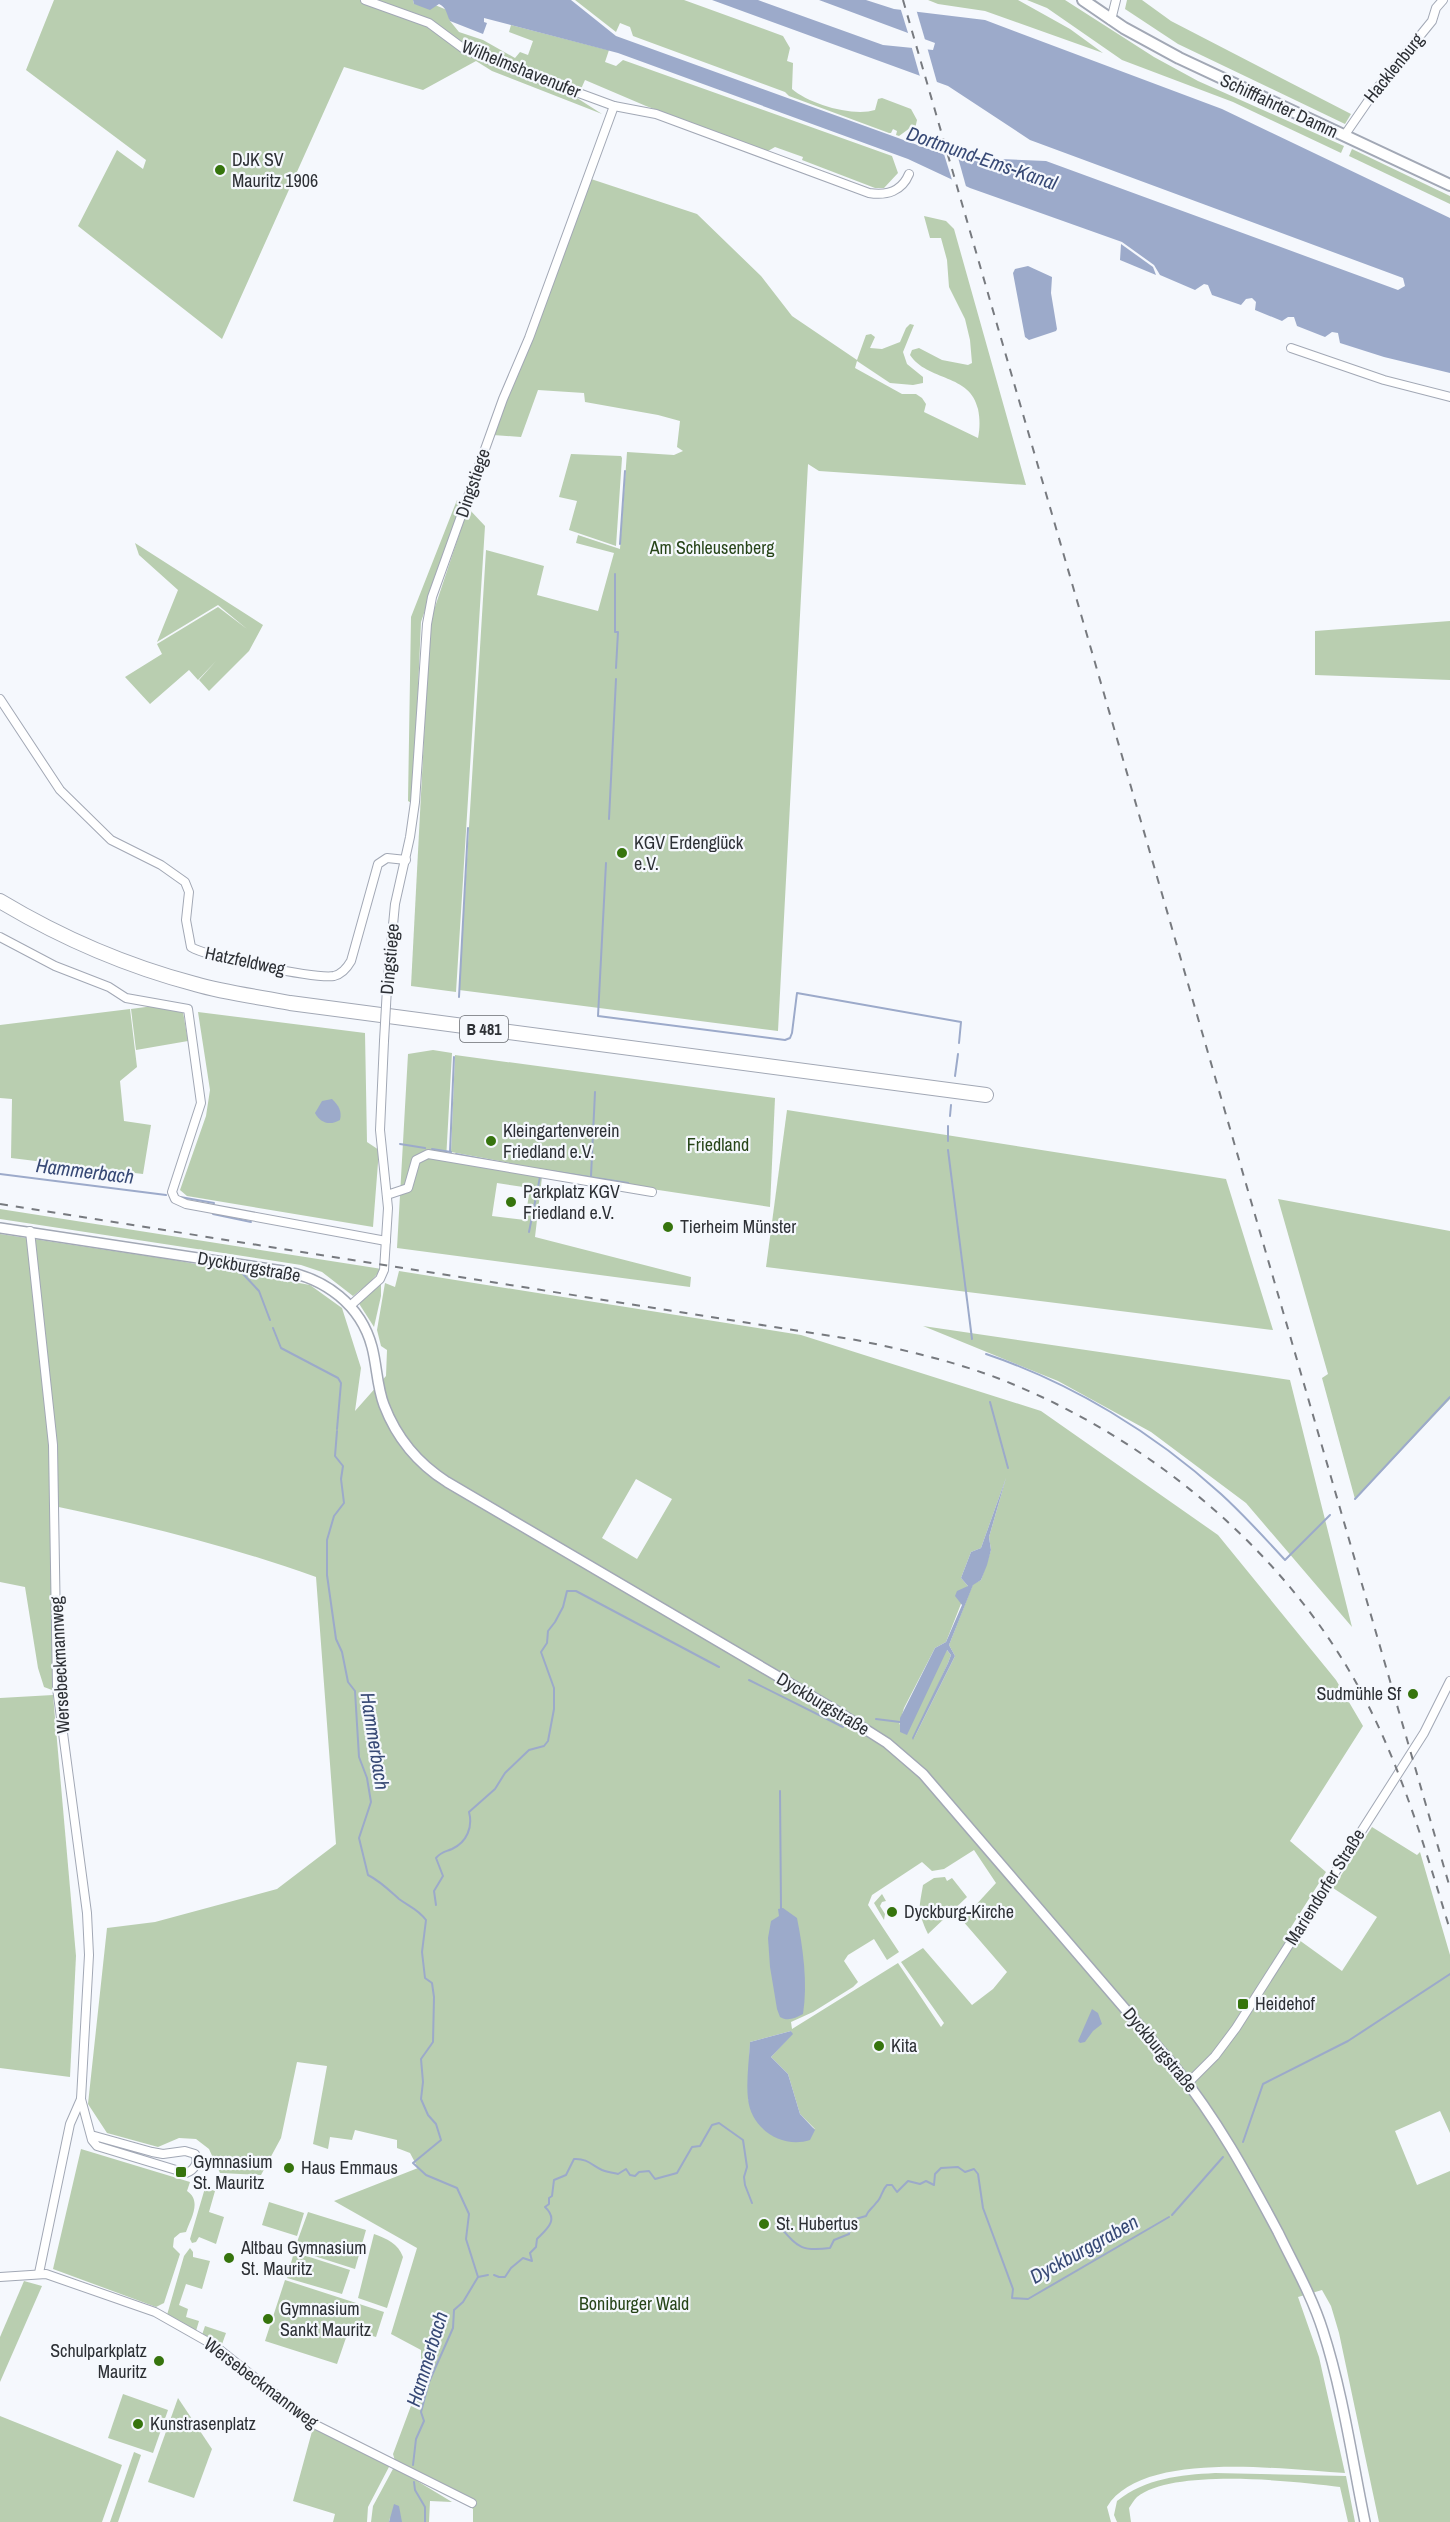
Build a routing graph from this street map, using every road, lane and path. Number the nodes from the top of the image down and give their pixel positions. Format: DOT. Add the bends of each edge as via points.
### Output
graph roads {
  1 [pos="365,0"];
  2 [pos="1083,0"];
  3 [pos="1116,0"];
  4 [pos="1443,0"];
  5 [pos="1111,20"];
  6 [pos="614,106"];
  7 [pos="1344,136"];
  8 [pos="909,174"];
  9 [pos="1450,185"];
  10 [pos="1291,348"];
  11 [pos="1450,397"];
  12 [pos="0,699"];
  13 [pos="405,860"];
  14 [pos="0,901"];
  15 [pos="0,937"];
  16 [pos="986,1095"];
  17 [pos="652,1192"];
  18 [pos="387,1195"];
  19 [pos="0,1228"];
  20 [pos="30,1231"];
  21 [pos="386,1241"];
  22 [pos="350,1306"];
  23 [pos="1450,1681"];
  24 [pos="1188,2084"];
  25 [pos="81,2099"];
  26 [pos="91,2135"];
  27 [pos="43,2273"];
  28 [pos="0,2277"];
  29 [pos="472,2503"];
  30 [pos="1365,2522"];
  1 -- 6 [label="street, Wilhelmshavenufer" via="429,23 464,49"];
  2 -- 5 [label="main road, Schifffahrter Damm"];
  3 -- 5 [label="street"];
  4 -- 7 [label="street, Hacklenburg" via="1432,21"];
  5 -- 7 [label="main road, Schifffahrter Damm" via="1186,62"];
  6 -- 8 [label="street" via="656,114 869,193 892,192 901,187"];
  6 -- 13 [label="street, Dingstiege" via="432,597 415,802"];
  7 -- 9 [label="main road, Schifffahrter Damm"];
  10 -- 11 [label="street" via="1384,380"];
  12 -- 13 [label="street, Hatzfeldweg" via="60,790 111,840 185,882 190,903 187,937 196,950 264,966 327,976 338,974 351,961 378,864 387,858"];
  13 -- 18 [label="street, Dingstiege, bridge" via="395,904 384,1041 380,1130"];
  14 -- 16 [label="highway, B 481" via="54,931 142,968 220,990 290,1003"];
  15 -- 21 [label="street" via="126,998 188,1009 201,1103 172,1192 175,1199"];
  17 -- 18 [label="street" via="428,1154 416,1160 408,1188"];
  18 -- 21 [label="street, Dingstiege"];
  19 -- 20 [label="street, Dyckburgstraße"];
  20 -- 22 [label="street, Dyckburgstraße" via="298,1274 330,1288"];
  20 -- 25 [label="street, Wersebeckmannweg" via="53,1445 58,1698 88,1932"];
  21 -- 22 [label="street, Dingstiege" via="383,1275"];
  22 -- 24 [label="street, Dyckburgstraße" via="368,1335 390,1418 401,1440 423,1465 896,1750 944,1797"];
  23 -- 24 [label="street, Mariendorfer Straße" via="1429,1725 1232,2033"];
  24 -- 30 [label="street, Dyckburgstraße" via="1241,2163 1316,2311 1333,2365"];
  25 -- 26 [label="street, Wersebeckmannweg"];
  25 -- 27 [label="street, Wersebeckmannweg" via="70,2124"];
  26 -- 26 [label="street" via="93,2143 101,2148 181,2172 190,2172 196,2163 195,2154 189,2151 163,2154"];
  27 -- 28 [label="street"];
  27 -- 29 [label="street, Wersebeckmannweg" via="161,2315 229,2356 312,2423"];
}
